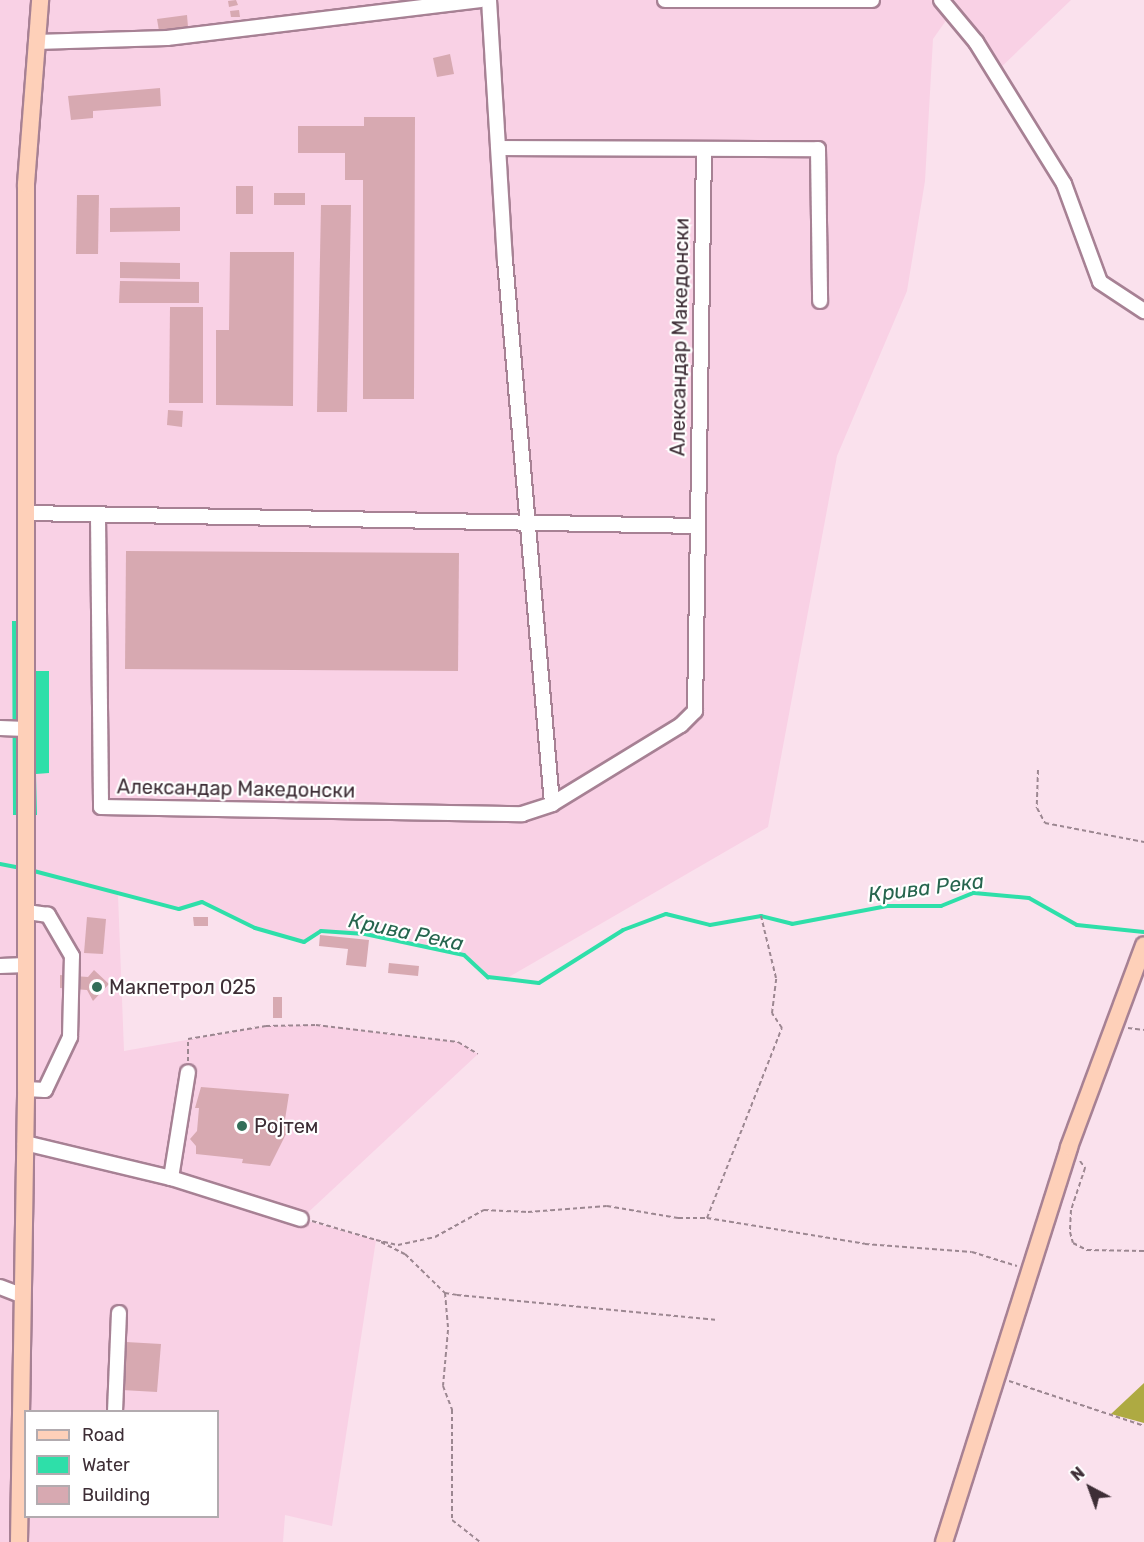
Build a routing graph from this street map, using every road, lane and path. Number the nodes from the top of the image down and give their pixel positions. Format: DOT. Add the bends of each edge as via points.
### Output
graph roads {
  1 [pos="40,0"];
  2 [pos="481,0"];
  3 [pos="489,0"];
  4 [pos="665,0"];
  5 [pos="872,0"];
  6 [pos="941,0"];
  7 [pos="36,42"];
  8 [pos="500,148"];
  9 [pos="704,149"];
  10 [pos="820,302"];
  11 [pos="1144,311"];
  12 [pos="27,513"];
  13 [pos="98,516"];
  14 [pos="530,522"];
  15 [pos="698,526"];
  16 [pos="0,728"];
  17 [pos="26,729"];
  18 [pos="1038,770"];
  19 [pos="552,804"];
  20 [pos="1144,842"];
  21 [pos="26,912"];
  22 [pos="761,916"];
  23 [pos="1142,950"];
  24 [pos="26,965"];
  25 [pos="0,966"];
  26 [pos="478,1054"];
  27 [pos="188,1072"];
  28 [pos="26,1089"];
  29 [pos="25,1143"];
  30 [pos="1069,1147"];
  31 [pos="171,1178"];
  32 [pos="707,1218"];
  33 [pos="301,1219"];
  34 [pos="375,1240"];
  35 [pos="1144,1251"];
  36 [pos="1029,1269"];
  37 [pos="0,1287"];
  38 [pos="445,1293"];
  39 [pos="21,1295"];
  40 [pos="119,1313"];
  41 [pos="718,1320"];
  42 [pos="995,1377"];
  43 [pos="115,1410"];
  44 [pos="1144,1426"];
  45 [pos="23,1467"];
  46 [pos="19,1542"];
  47 [pos="480,1542"];
  48 [pos="944,1542"];
  1 -- 7 [label="main road"];
  2 -- 7 [label="lane" via="167,38"];
  3 -- 8 [label="lane"];
  4 -- 5 [label="lane"];
  6 -- 11 [label="lane" via="983,52 1064,184 1100,282"];
  7 -- 12 [label="main road" via="26,184"];
  8 -- 9 [label="lane"];
  8 -- 14 [label="lane" via="505,260"];
  9 -- 10 [label="lane" via="818,149"];
  9 -- 15 [label="lane, Александар Македонски"];
  12 -- 13 [label="lane"];
  12 -- 17 [label="main road"];
  13 -- 14 [label="lane"];
  13 -- 19 [label="lane, Александар Македонски" via="101,807 522,814"];
  14 -- 15 [label="lane"];
  14 -- 19 [label="lane"];
  15 -- 19 [label="lane, Александар Македонски" via="695,711 681,725"];
  16 -- 17 [label="lane"];
  17 -- 21 [label="main road"];
  18 -- 20 [label="path" via="1037,808 1045,823"];
  21 -- 24 [label="main road"];
  21 -- 28 [label="lane" via="48,915 72,956 70,1037 45,1090"];
  22 -- 32 [label="path" via="776,978 772,1013 783,1028"];
  23 -- 30 [label="main road"];
  24 -- 25 [label="lane"];
  24 -- 28 [label="main road"];
  26 -- 27 [label="path" via="458,1042 316,1026 266,1026 188,1039"];
  27 -- 31 [label="lane"];
  28 -- 29 [label="main road"];
  29 -- 31 [label="lane"];
  29 -- 39 [label="main road"];
  30 -- 35 [label="path" via="1085,1168 1071,1210 1073,1243 1087,1250"];
  30 -- 36 [label="main road"];
  31 -- 33 [label="lane"];
  32 -- 34 [label="path" via="678,1218 607,1206 528,1212 484,1210 435,1237 398,1245"];
  32 -- 36 [label="path" via="865,1244 972,1252"];
  33 -- 34 [label="path"];
  34 -- 38 [label="path" via="405,1254"];
  36 -- 42 [label="main road"];
  37 -- 39 [label="lane"];
  38 -- 41 [label="path"];
  38 -- 47 [label="path" via="448,1330 443,1386 452,1409 452,1520"];
  39 -- 45 [label="main road"];
  40 -- 43 [label="lane"];
  42 -- 44 [label="path"];
  42 -- 48 [label="main road"];
  45 -- 46 [label="main road"];
}
